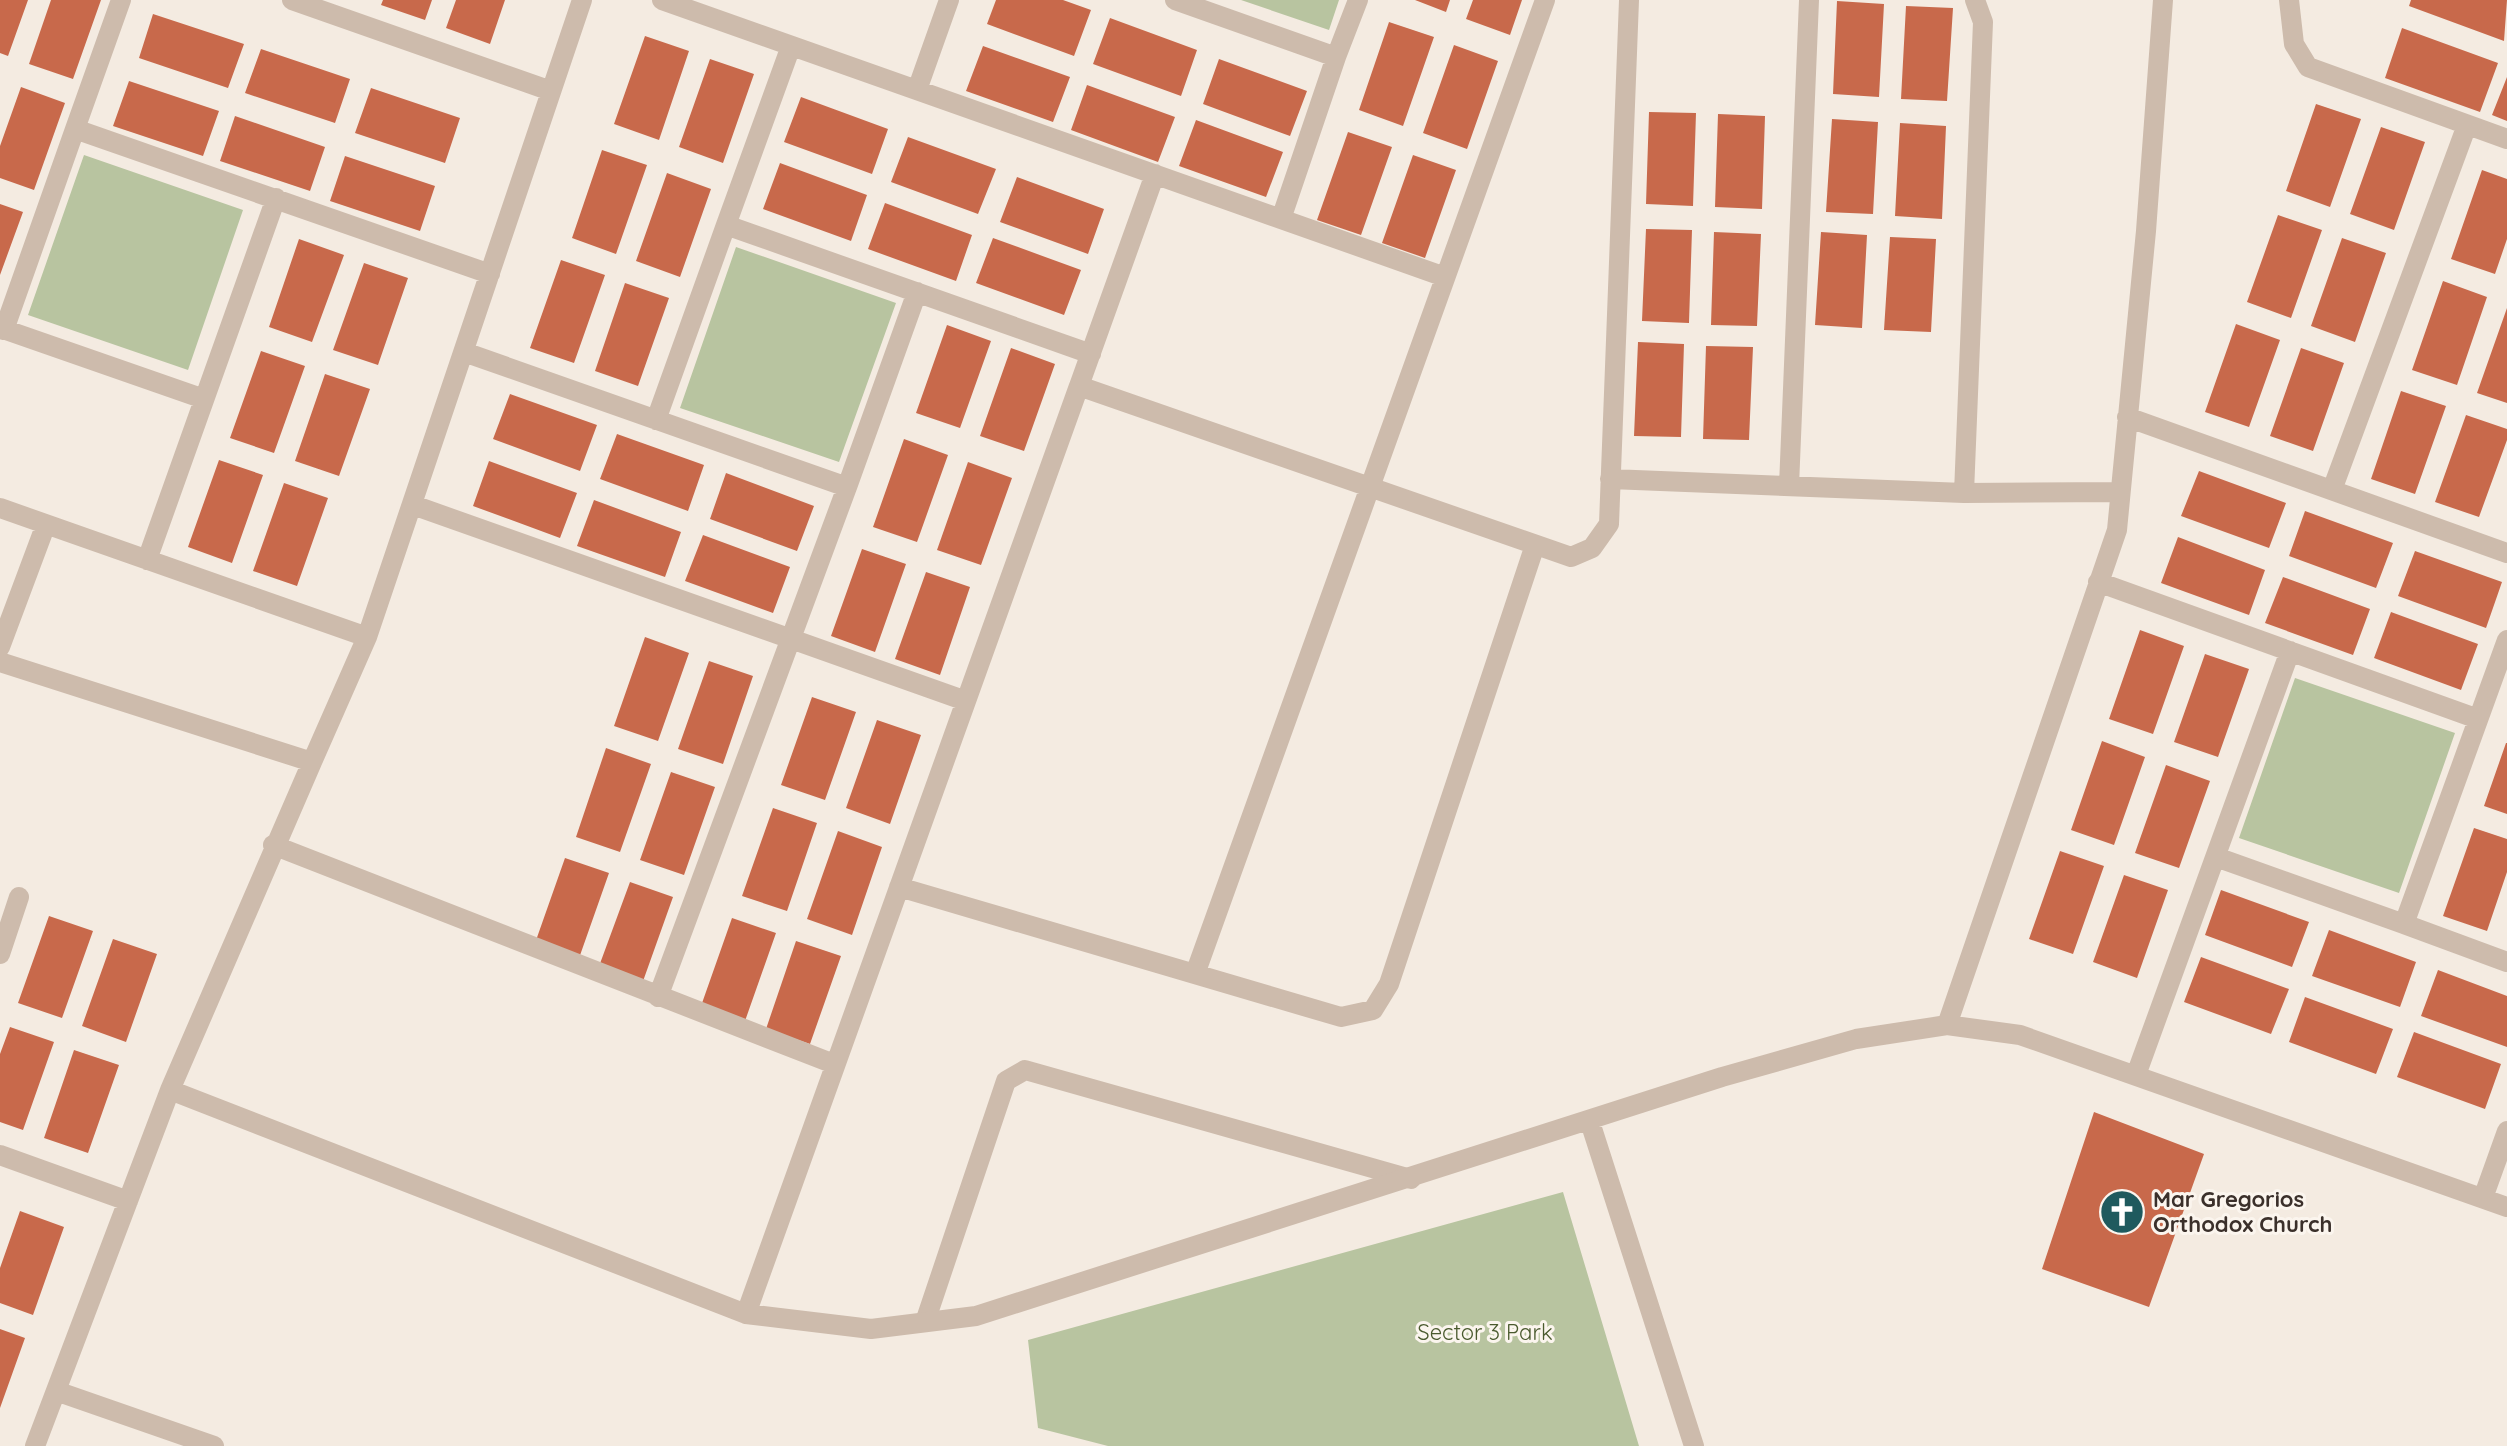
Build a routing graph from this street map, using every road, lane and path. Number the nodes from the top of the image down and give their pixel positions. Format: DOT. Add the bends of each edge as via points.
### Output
graph roads {
  1 [pos="121,0"];
  2 [pos="292,0"];
  3 [pos="582,0"];
  4 [pos="662,0"];
  5 [pos="949,0"];
  6 [pos="1175,0"];
  7 [pos="1358,0"];
  8 [pos="1545,0"];
  9 [pos="1629,0"];
  10 [pos="1809,0"];
  11 [pos="1975,0"];
  12 [pos="2163,0"];
  13 [pos="2289,0"];
  14 [pos="350,10"];
  15 [pos="791,46"];
  16 [pos="1336,57"];
  17 [pos="917,90"];
  18 [pos="551,91"];
  19 [pos="2467,125"];
  20 [pos="75,129"];
  21 [pos="2507,139"];
  22 [pos="1155,174"];
  23 [pos="276,198"];
  24 [pos="1281,219"];
  25 [pos="726,225"];
  26 [pos="490,274"];
  27 [pos="1445,277"];
  28 [pos="917,292"];
  29 [pos="2,329"];
  30 [pos="464,352"];
  31 [pos="1091,354"];
  32 [pos="1079,386"];
  33 [pos="204,399"];
  34 [pos="2127,417"];
  35 [pos="656,420"];
  36 [pos="1610,479"];
  37 [pos="1789,486"];
  38 [pos="847,487"];
  39 [pos="1369,488"];
  40 [pos="2332,490"];
  41 [pos="2120,492"];
  42 [pos="1964,493"];
  43 [pos="413,505"];
  44 [pos="0,508"];
  45 [pos="46,524"];
  46 [pos="1535,545"];
  47 [pos="2505,546"];
  48 [pos="147,560"];
  49 [pos="2098,582"];
  50 [pos="367,637"];
  51 [pos="792,639"];
  52 [pos="2507,640"];
  53 [pos="0,647"];
  54 [pos="2290,651"];
  55 [pos="0,662"];
  56 [pos="966,701"];
  57 [pos="2478,719"];
  58 [pos="312,762"];
  59 [pos="273,845"];
  60 [pos="2216,857"];
  61 [pos="899,887"];
  62 [pos="19,897"];
  63 [pos="2404,924"];
  64 [pos="0,954"];
  65 [pos="2507,962"];
  66 [pos="1195,974"];
  67 [pos="658,997"];
  68 [pos="1947,1025"];
  69 [pos="834,1064"];
  70 [pos="2136,1075"];
  71 [pos="170,1090"];
  72 [pos="1590,1122"];
  73 [pos="2507,1131"];
  74 [pos="0,1155"];
  75 [pos="1411,1179"];
  76 [pos="2483,1198"];
  77 [pos="128,1201"];
  78 [pos="2507,1207"];
  79 [pos="746,1314"];
  80 [pos="925,1322"];
  81 [pos="56,1391"];
  82 [pos="35,1446"];
  83 [pos="214,1446"];
  84 [pos="1694,1446"];
  1 -- 20 [label="street"];
  2 -- 14 [label="street"];
  3 -- 18 [label="street"];
  4 -- 15 [label="street"];
  5 -- 17 [label="street"];
  6 -- 16 [label="street"];
  7 -- 16 [label="street"];
  8 -- 27 [label="street"];
  9 -- 36 [label="street"];
  10 -- 37 [label="street"];
  11 -- 42 [label="street" via="1983,22"];
  12 -- 34 [label="street"];
  13 -- 19 [label="street" via="2294,44 2308,67"];
  14 -- 18 [label="street"];
  15 -- 17 [label="street"];
  15 -- 25 [label="street"];
  16 -- 24 [label="street"];
  17 -- 22 [label="street"];
  18 -- 26 [label="street"];
  19 -- 21 [label="street"];
  19 -- 40 [label="street"];
  20 -- 23 [label="street"];
  20 -- 29 [label="street"];
  22 -- 24 [label="street"];
  22 -- 31 [label="street"];
  23 -- 26 [label="street"];
  23 -- 33 [label="street"];
  24 -- 27 [label="street"];
  25 -- 28 [label="street"];
  25 -- 35 [label="street"];
  26 -- 30 [label="street"];
  27 -- 39 [label="street"];
  28 -- 31 [label="street"];
  28 -- 38 [label="street"];
  29 -- 33 [label="street"];
  30 -- 35 [label="street"];
  30 -- 43 [label="street"];
  31 -- 32 [label="street"];
  32 -- 39 [label="street"];
  32 -- 56 [label="street"];
  33 -- 48 [label="street"];
  34 -- 40 [label="street"];
  34 -- 41 [label="street"];
  35 -- 38 [label="street"];
  36 -- 37 [label="street"];
  36 -- 46 [label="street" via="1609,524 1592,548 1571,557"];
  37 -- 42 [label="street"];
  38 -- 51 [label="street"];
  39 -- 46 [label="street"];
  39 -- 66 [label="street"];
  40 -- 47 [label="street"];
  41 -- 42 [label="street"];
  41 -- 49 [label="street" via="2117,530"];
  43 -- 50 [label="street"];
  43 -- 51 [label="street"];
  44 -- 45 [label="street"];
  45 -- 48 [label="street"];
  45 -- 53 [label="street"];
  46 -- 66 [label="street" via="1389,984 1373,1010 1341,1017"];
  48 -- 50 [label="street"];
  49 -- 54 [label="street"];
  49 -- 68 [label="street"];
  50 -- 58 [label="street"];
  51 -- 56 [label="street"];
  51 -- 67 [label="street"];
  52 -- 57 [label="street"];
  54 -- 57 [label="street"];
  54 -- 60 [label="street"];
  55 -- 58 [label="street"];
  56 -- 61 [label="street"];
  57 -- 63 [label="street"];
  58 -- 59 [label="street"];
  59 -- 67 [label="street"];
  59 -- 71 [label="street"];
  60 -- 63 [label="street"];
  60 -- 70 [label="street"];
  61 -- 66 [label="street"];
  61 -- 69 [label="street"];
  62 -- 64 [label="street"];
  63 -- 65 [label="street"];
  67 -- 69 [label="street"];
  68 -- 70 [label="street" via="2020,1035"];
  68 -- 72 [label="street" via="1856,1039"];
  69 -- 79 [label="street"];
  70 -- 76 [label="street"];
  71 -- 77 [label="street"];
  71 -- 79 [label="street"];
  72 -- 75 [label="street"];
  72 -- 84 [label="street"];
  73 -- 76 [label="street"];
  74 -- 77 [label="street"];
  75 -- 80 [label="street" via="976,1316"];
  75 -- 80 [label="street" via="1025,1070 1006,1081"];
  76 -- 78 [label="street"];
  77 -- 81 [label="street"];
  79 -- 80 [label="street" via="871,1329"];
  81 -- 82 [label="street"];
  81 -- 83 [label="street"];
}
